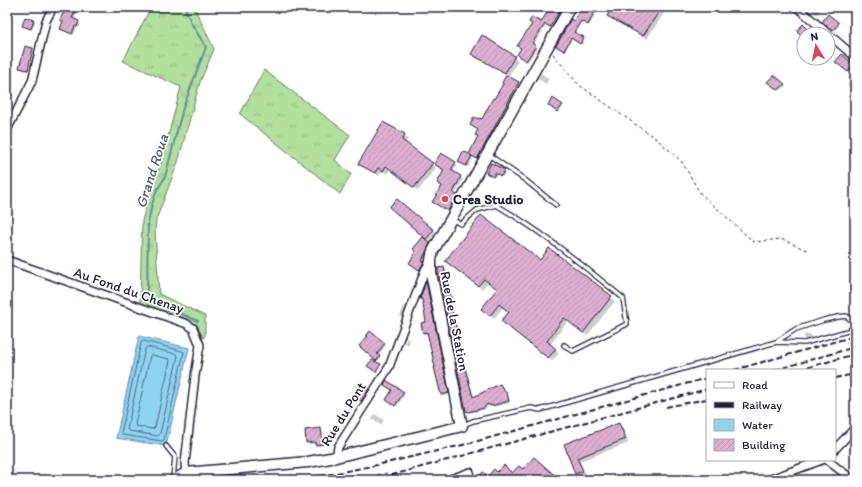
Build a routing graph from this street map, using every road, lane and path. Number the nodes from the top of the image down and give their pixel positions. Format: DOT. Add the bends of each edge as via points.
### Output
graph roads {
  1 [pos="53,7"];
  2 [pos="570,7"];
  3 [pos="797,7"];
  4 [pos="548,47"];
  5 [pos="855,57"];
  6 [pos="7,130"];
  7 [pos="488,154"];
  8 [pos="556,205"];
  9 [pos="451,220"];
  10 [pos="809,251"];
  11 [pos="7,260"];
  12 [pos="431,260"];
  13 [pos="776,342"];
  14 [pos="564,345"];
  15 [pos="462,426"];
  16 [pos="855,428"];
  17 [pos="166,446"];
  18 [pos="836,448"];
  19 [pos="336,457"];
  20 [pos="819,461"];
  21 [pos="828,461"];
  22 [pos="470,472"];
  23 [pos="186,473"];
  24 [pos="387,473"];
  25 [pos="378,475"];
  26 [pos="455,479"];
  27 [pos="173,480"];
  28 [pos="448,480"];
  29 [pos="768,480"];
  30 [pos="853,480"];
  1 -- 6 [label="street" via="46,21 32,81"];
  2 -- 4 [label="street, Rue de la Station"];
  3 -- 5 [label="street"];
  4 -- 7 [label="street, Rue de la Station"];
  4 -- 10 [label="path" via="579,85 658,140 682,162 700,193 754,242 781,239"];
  7 -- 8 [label="lane"];
  7 -- 9 [label="street, Rue de la Station"];
  9 -- 12 [label="street, Rue de la Station"];
  9 -- 14 [label="lane" via="461,224 477,210 496,205 520,218 623,298 627,324 572,351"];
  11 -- 23 [label="street, Au Fond du Chenay" via="193,328 200,345 190,416"];
  12 -- 15 [label="street, Rue de la Station" via="431,272"];
  12 -- 19 [label="street, Rue du Pont" via="389,367 338,447"];
  13 -- 13 [label="lane" via="796,329 838,316 846,316 854,322 852,329 804,343"];
  13 -- 15 [label="lane" via="540,410 531,408 473,421"];
  15 -- 19 [label="street"];
  16 -- 18 [label="street"];
  17 -- 27 [label="lane" via="175,456"];
  19 -- 23 [label="street, Rue du Pont" via="308,462"];
  20 -- 29 [label="street"];
  21 -- 30 [label="street"];
  22 -- 26 [label="street"];
  23 -- 27 [label="street, Rue du Pont"];
  24 -- 25 [label="path"];
  26 -- 28 [label="street"];
}
